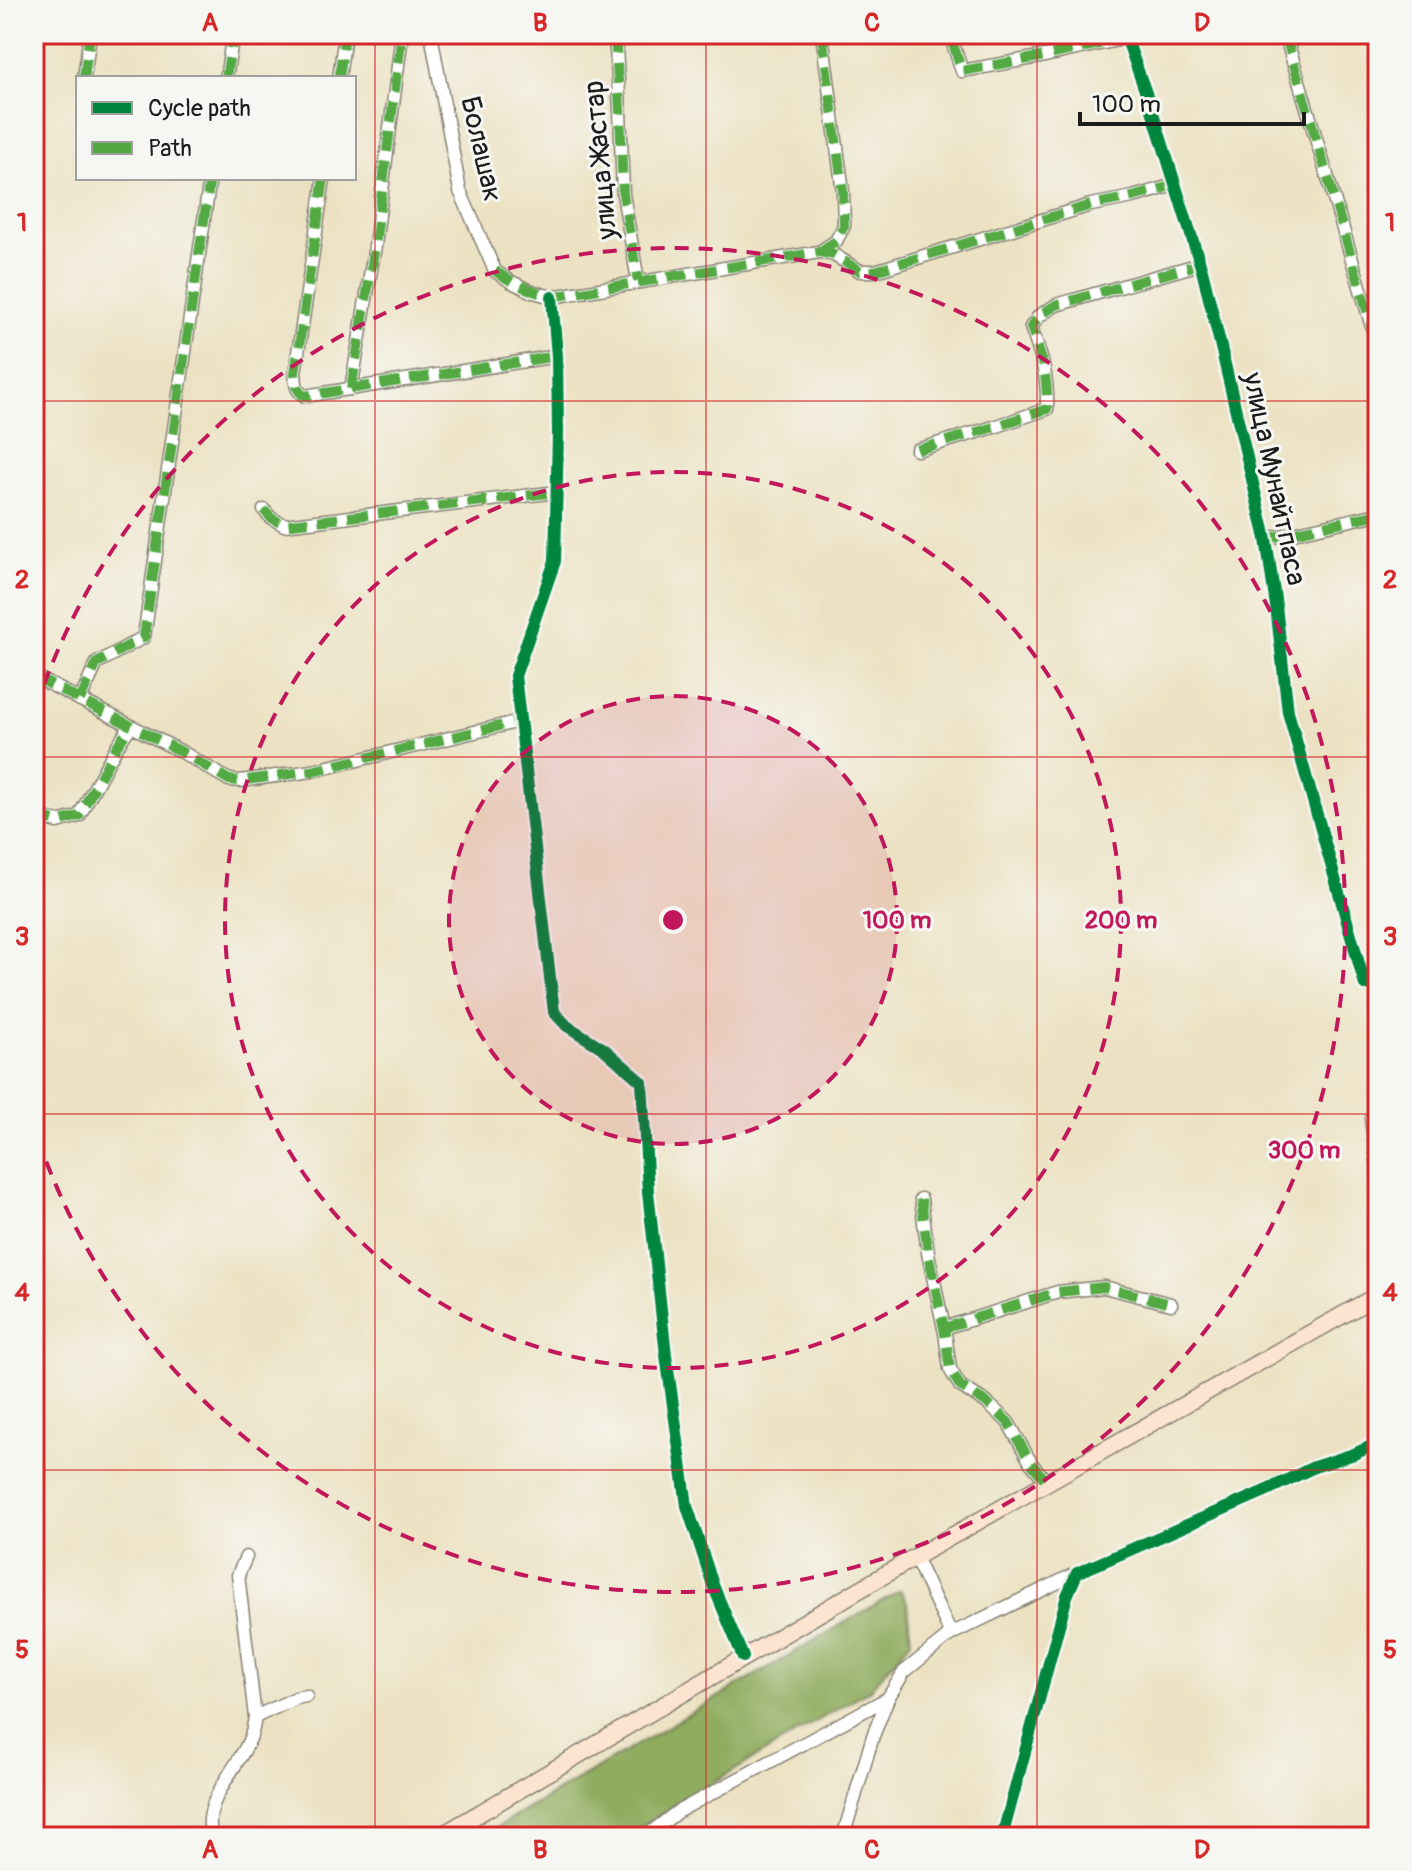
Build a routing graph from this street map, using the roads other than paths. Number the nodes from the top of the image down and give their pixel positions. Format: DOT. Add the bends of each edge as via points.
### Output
graph roads {
  1 [pos="90,34"];
  2 [pos="233,34"];
  3 [pos="345,34"];
  4 [pos="402,34"];
  5 [pos="431,34"];
  6 [pos="659,34"];
  7 [pos="822,34"];
  8 [pos="1285,34"];
  9 [pos="615,36"];
  10 [pos="1126,36"];
  11 [pos="953,44"];
  12 [pos="84,76"];
  13 [pos="226,76"];
  14 [pos="339,76"];
  15 [pos="210,180"];
  16 [pos="324,180"];
  17 [pos="1174,185"];
  18 [pos="819,252"];
  19 [pos="1200,264"];
  20 [pos="638,281"];
  21 [pos="552,297"];
  22 [pos="1378,347"];
  23 [pos="557,356"];
  24 [pos="351,389"];
  25 [pos="917,450"];
  26 [pos="557,492"];
  27 [pos="264,510"];
  28 [pos="1378,514"];
  29 [pos="1266,539"];
  30 [pos="34,676"];
  31 [pos="80,700"];
  32 [pos="520,721"];
  33 [pos="130,727"];
  34 [pos="34,815"];
  35 [pos="1371,984"];
  36 [pos="1371,1119"];
  37 [pos="1378,1167"];
  38 [pos="921,1199"];
  39 [pos="1378,1295"];
  40 [pos="1171,1304"];
  41 [pos="944,1328"];
  42 [pos="1378,1443"];
  43 [pos="1047,1482"];
  44 [pos="246,1557"];
  45 [pos="915,1557"];
  46 [pos="1077,1573"];
  47 [pos="951,1634"];
  48 [pos="743,1657"];
  49 [pos="306,1696"];
  50 [pos="888,1698"];
  51 [pos="255,1717"];
  52 [pos="671,1817"];
  53 [pos="212,1837"];
  54 [pos="439,1837"];
  55 [pos="645,1837"];
  56 [pos="663,1837"];
  57 [pos="843,1837"];
  58 [pos="1002,1837"];
  1 -- 12 [label="street"];
  2 -- 13 [label="street"];
  3 -- 14 [label="street"];
  4 -- 24 [label="street"];
  5 -- 21 [label="street, Болашак" via="460,191 495,271"];
  6 -- 9 [label="street"];
  7 -- 18 [label="street" via="844,226 836,241"];
  8 -- 22 [label="street"];
  9 -- 20 [label="street, улица Жастар" via="623,194"];
  10 -- 11 [label="street" via="962,71"];
  10 -- 17 [label="street, улица Мунайтпаса"];
  15 -- 31 [label="street" via="144,637 97,663"];
  16 -- 24 [label="street" via="296,387 305,396"];
  17 -- 18 [label="street" via="875,271 860,271"];
  17 -- 19 [label="street, улица Мунайтпаса"];
  18 -- 20 [label="street"];
  19 -- 25 [label="street" via="1056,305 1039,316 1031,327 1045,369 1047,409"];
  19 -- 29 [label="street, улица Мунайтпаса"];
  20 -- 21 [label="street"];
  21 -- 23 [label="street"];
  23 -- 24 [label="street"];
  23 -- 26 [label="street"];
  26 -- 27 [label="street" via="284,525"];
  26 -- 32 [label="street" via="555,561 515,676"];
  28 -- 29 [label="street"];
  29 -- 35 [label="street, улица Мунайтпаса" via="1288,712"];
  30 -- 31 [label="street"];
  31 -- 33 [label="street"];
  32 -- 33 [label="street" via="326,768 240,781"];
  32 -- 48 [label="street" via="554,1012 642,1082 648,1192 687,1506"];
  33 -- 34 [label="street" via="79,816 58,822"];
  36 -- 37 [label="street"];
  38 -- 41 [label="street"];
  39 -- 43 [label="main road"];
  40 -- 41 [label="street" via="1104,1287 1058,1292"];
  41 -- 43 [label="street" via="950,1369 960,1386 1008,1422"];
  42 -- 46 [label="street"];
  43 -- 45 [label="main road"];
  44 -- 51 [label="street" via="238,1575"];
  45 -- 47 [label="street"];
  45 -- 48 [label="main road"];
  46 -- 47 [label="street"];
  46 -- 58 [label="street"];
  47 -- 50 [label="street" via="904,1672"];
  48 -- 54 [label="main road"];
  49 -- 51 [label="street"];
  50 -- 52 [label="street"];
  50 -- 57 [label="street"];
  51 -- 53 [label="street" via="250,1738 213,1806 208,1826"];
  52 -- 55 [label="street"];
  52 -- 56 [label="street"];
}
